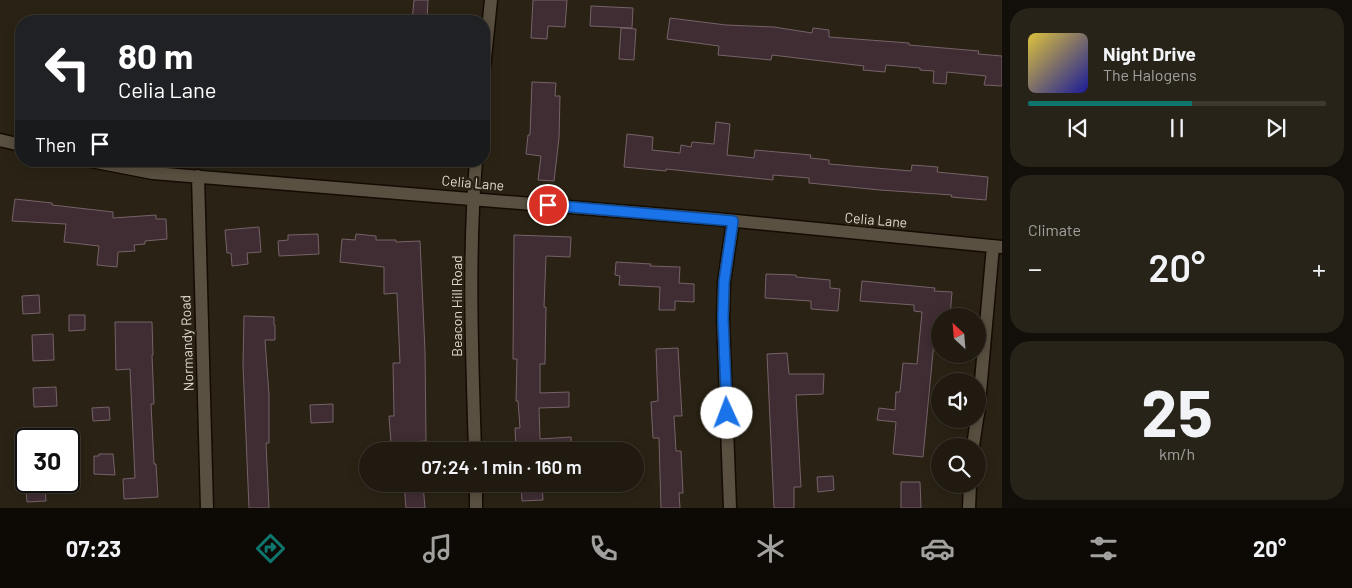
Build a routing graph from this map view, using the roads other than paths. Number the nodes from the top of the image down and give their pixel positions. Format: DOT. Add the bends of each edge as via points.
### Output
graph roads {
  1 [pos="491,0"];
  2 [pos="489,15"];
  3 [pos="0,140"];
  4 [pos="15,144"];
  5 [pos="122,167"];
  6 [pos="476,167"];
  7 [pos="198,176"];
  8 [pos="473,198"];
  9 [pos="733,221"];
  10 [pos="997,246"];
  11 [pos="982,373"];
  12 [pos="475,442"];
  13 [pos="476,492"];
  14 [pos="970,493"];
  15 [pos="207,508"];
  16 [pos="476,508"];
  17 [pos="730,508"];
  18 [pos="969,508"];
  1 -- 2 [label="street"];
  3 -- 4 [label="street"];
  5 -- 7 [label="street, Celia Lane"];
  6 -- 8 [label="street, Beacon Hill Road"];
  7 -- 8 [label="street, Celia Lane"];
  7 -- 15 [label="street, Normandy Road"];
  8 -- 9 [label="street, Celia Lane"];
  8 -- 12 [label="street, Beacon Hill Road" via="471,334"];
  9 -- 10 [label="street, Celia Lane"];
  9 -- 17 [label="street" via="724,282 723,319"];
  10 -- 11 [label="street"];
  13 -- 16 [label="street"];
  14 -- 18 [label="street"];
}
